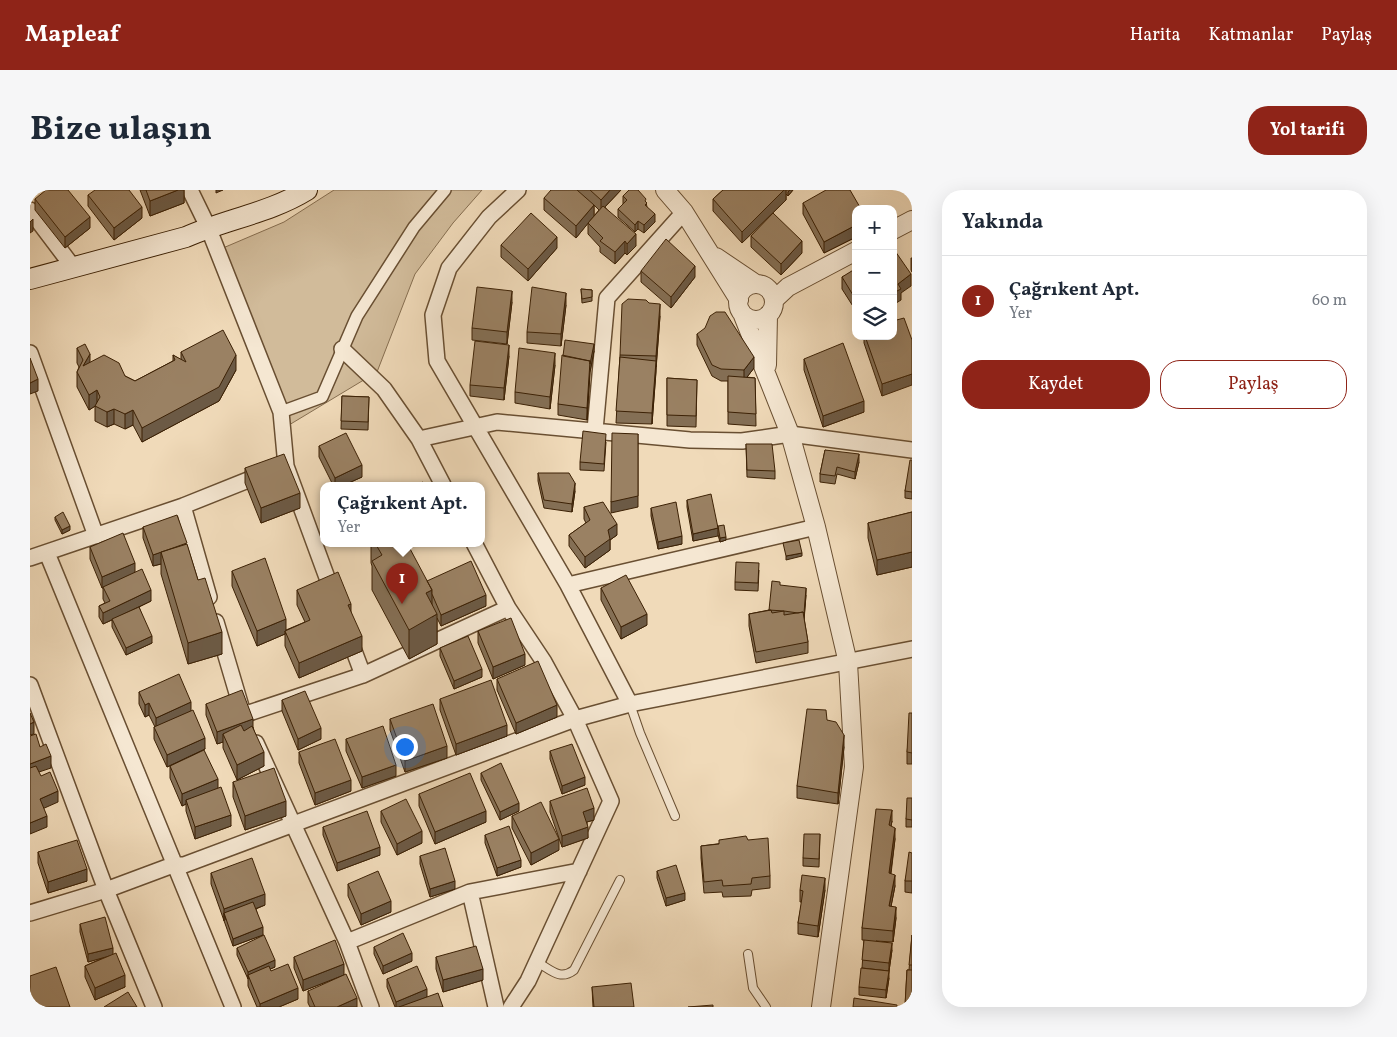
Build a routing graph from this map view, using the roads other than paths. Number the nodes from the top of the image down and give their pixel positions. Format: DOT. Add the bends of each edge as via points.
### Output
graph roads {
  1 [pos="190,190"];
  2 [pos="306,190"];
  3 [pos="446,190"];
  4 [pos="518,190"];
  5 [pos="665,190"];
  6 [pos="30,210"];
  7 [pos="684,212"];
  8 [pos="912,220"];
  9 [pos="208,227"];
  10 [pos="897,228"];
  11 [pos="852,253"];
  12 [pos="712,254"];
  13 [pos="73,268"];
  14 [pos="30,279"];
  15 [pos="756,284"];
  16 [pos="741,306"];
  17 [pos="771,307"];
  18 [pos="342,349"];
  19 [pos="30,353"];
  20 [pos="767,373"];
  21 [pos="281,412"];
  22 [pos="474,426"];
  23 [pos="594,430"];
  24 [pos="790,434"];
  25 [pos="419,439"];
  26 [pos="912,450"];
  27 [pos="286,466"];
  28 [pos="441,482"];
  29 [pos="183,506"];
  30 [pos="816,527"];
  31 [pos="96,536"];
  32 [pos="476,547"];
  33 [pos="47,553"];
  34 [pos="30,558"];
  35 [pos="568,585"];
  36 [pos="508,608"];
  37 [pos="912,649"];
  38 [pos="848,663"];
  39 [pos="363,676"];
  40 [pos="30,685"];
  41 [pos="630,704"];
  42 [pos="243,715"];
  43 [pos="575,718"];
  44 [pos="675,816"];
  45 [pos="293,824"];
  46 [pos="173,864"];
  47 [pos="579,871"];
  48 [pos="620,880"];
  49 [pos="106,890"];
  50 [pos="470,892"];
  51 [pos="30,913"];
  52 [pos="347,942"];
  53 [pos="748,954"];
  54 [pos="537,962"];
  55 [pos="154,1007"];
  56 [pos="233,1007"];
  57 [pos="372,1007"];
  58 [pos="496,1007"];
  59 [pos="511,1007"];
  60 [pos="766,1007"];
  61 [pos="821,1007"];
  1 -- 9 [label="street"];
  2 -- 9 [label="main road" via="288,202"];
  3 -- 18 [label="street" via="414,227 386,268 357,316"];
  4 -- 22 [label="street" via="489,218 449,268 433,315 437,361"];
  5 -- 7 [label="street"];
  6 -- 13 [label="street"];
  7 -- 12 [label="street"];
  7 -- 23 [label="street" via="608,298"];
  8 -- 10 [label="street"];
  9 -- 13 [label="main road" via="186,237"];
  9 -- 21 [label="street"];
  11 -- 17 [label="street" via="788,287"];
  12 -- 15 [label="street"];
  12 -- 16 [label="street"];
  13 -- 14 [label="main road"];
  15 -- 16 [label="street" via="744,289"];
  15 -- 17 [label="street" via="768,288"];
  16 -- 17 [label="street" via="753,319"];
  16 -- 20 [label="street"];
  17 -- 20 [label="street"];
  18 -- 21 [label="street" via="322,397"];
  18 -- 25 [label="street" via="384,389"];
  19 -- 31 [label="street"];
  20 -- 24 [label="street"];
  21 -- 27 [label="street"];
  22 -- 23 [label="street" via="497,422 560,430"];
  22 -- 25 [label="street"];
  22 -- 35 [label="street"];
  23 -- 24 [label="street" via="742,442"];
  24 -- 26 [label="street"];
  24 -- 30 [label="street"];
  25 -- 28 [label="street"];
  27 -- 29 [label="street"];
  27 -- 39 [label="street"];
  29 -- 31 [label="street"];
  29 -- 42 [label="street"];
  30 -- 35 [label="street"];
  30 -- 38 [label="street"];
  31 -- 33 [label="street"];
  32 -- 36 [label="street"];
  33 -- 34 [label="street"];
  33 -- 46 [label="street"];
  35 -- 41 [label="street"];
  36 -- 39 [label="street"];
  36 -- 43 [label="street" via="544,662"];
  37 -- 38 [label="street"];
  38 -- 41 [label="street"];
  38 -- 61 [label="street" via="854,767"];
  39 -- 42 [label="street"];
  40 -- 49 [label="street"];
  41 -- 43 [label="street"];
  41 -- 44 [label="lane"];
  42 -- 45 [label="street"];
  43 -- 45 [label="street"];
  43 -- 47 [label="street" via="611,800"];
  45 -- 46 [label="street" via="184,865"];
  45 -- 52 [label="street"];
  46 -- 49 [label="street"];
  46 -- 56 [label="street"];
  47 -- 50 [label="street"];
  47 -- 54 [label="street"];
  48 -- 54 [label="lane" via="574,970 566,976 559,976"];
  49 -- 51 [label="street"];
  49 -- 55 [label="street"];
  50 -- 52 [label="street"];
  50 -- 58 [label="street"];
  52 -- 57 [label="street"];
  53 -- 60 [label="lane" via="753,988"];
  54 -- 59 [label="street"];
}
